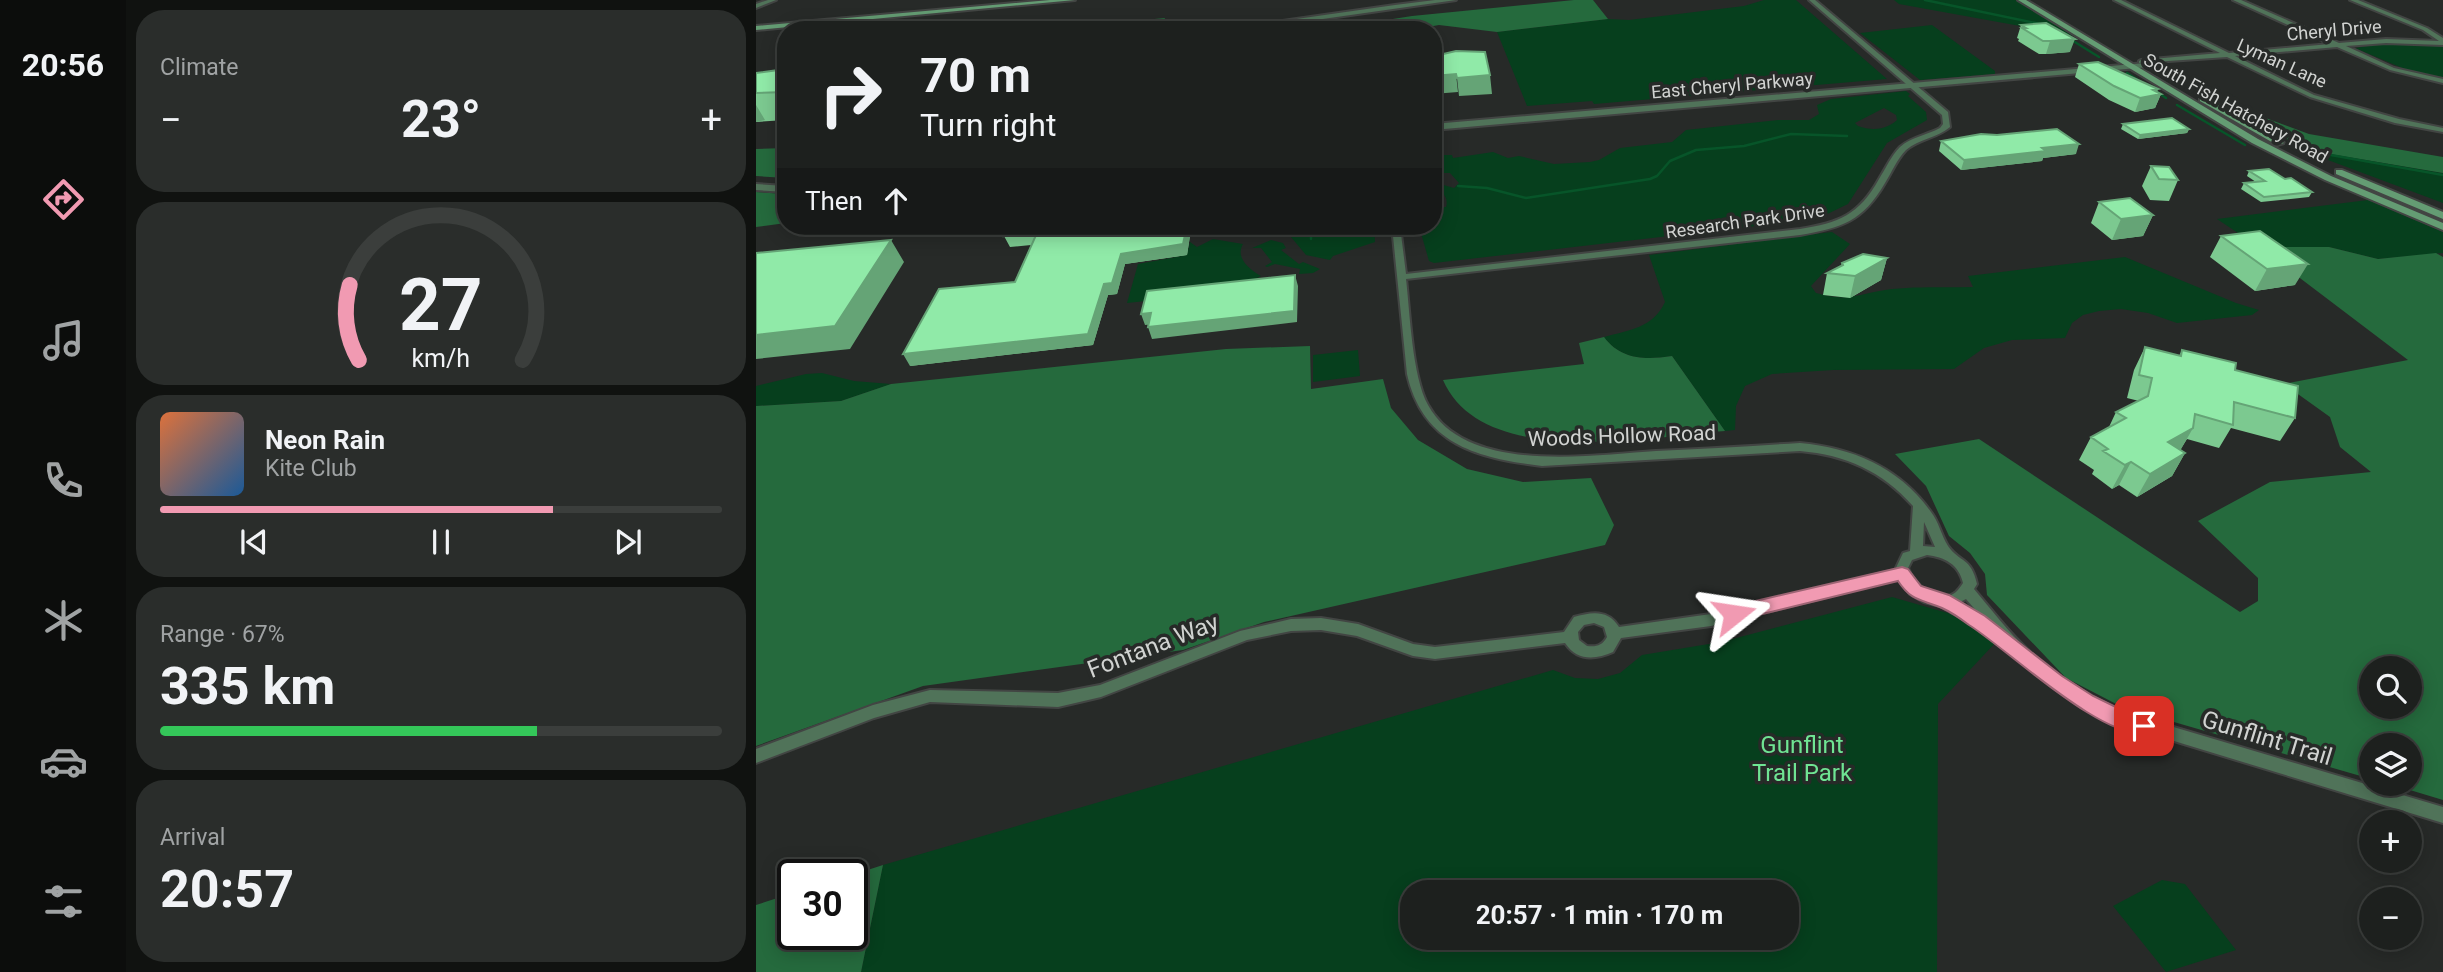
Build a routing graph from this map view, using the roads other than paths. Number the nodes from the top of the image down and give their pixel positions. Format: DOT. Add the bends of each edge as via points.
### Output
graph roads {
  1 [pos="773,0"];
  2 [pos="1072,0"];
  3 [pos="1453,0"];
  4 [pos="1812,0"];
  5 [pos="2021,0"];
  6 [pos="2037,0"];
  7 [pos="2117,0"];
  8 [pos="2236,0"];
  9 [pos="2353,0"];
  10 [pos="1394,2"];
  11 [pos="759,5"];
  12 [pos="835,21"];
  13 [pos="1301,21"];
  14 [pos="777,26"];
  15 [pos="756,28"];
  16 [pos="2443,42"];
  17 [pos="2338,45"];
  18 [pos="2227,56"];
  19 [pos="2143,64"];
  20 [pos="2128,65"];
  21 [pos="2443,81"];
  22 [pos="1914,85"];
  23 [pos="1442,126"];
  24 [pos="2443,130"];
  25 [pos="756,187"];
  26 [pos="777,188"];
  27 [pos="2443,216"];
  28 [pos="2443,227"];
  29 [pos="1397,235"];
  30 [pos="1402,277"];
  31 [pos="1919,506"];
  32 [pos="1916,552"];
  33 [pos="1948,555"];
  34 [pos="1902,573"];
  35 [pos="1967,592"];
  36 [pos="1943,600"];
  37 [pos="1615,633"];
  38 [pos="1570,637"];
  39 [pos="2015,647"];
  40 [pos="756,756"];
  41 [pos="2443,815"];
  1 -- 11 [label="street"];
  2 -- 12 [label="main road"];
  3 -- 10 [label="street"];
  4 -- 22 [label="street, Research Park Drive"];
  5 -- 20 [label="main road, South Fish Hatchery Road"];
  6 -- 19 [label="main road, South Fish Hatchery Road"];
  7 -- 18 [label="street, Lyman Lane"];
  8 -- 17 [label="street"];
  9 -- 16 [label="street" via="2426,29"];
  10 -- 13 [label="street"];
  14 -- 15 [label="main road"];
  16 -- 17 [label="street, Cheryl Drive"];
  17 -- 18 [label="street, Cheryl Drive"];
  17 -- 21 [label="street" via="2392,69"];
  18 -- 19 [label="street, Cheryl Drive"];
  18 -- 24 [label="street, Lyman Lane" via="2323,100"];
  19 -- 20 [label="street, East Cheryl Parkway"];
  19 -- 27 [label="main road, South Fish Hatchery Road" via="2290,149"];
  20 -- 22 [label="street, East Cheryl Parkway"];
  20 -- 28 [label="main road, South Fish Hatchery Road" via="2275,151"];
  22 -- 23 [label="street, East Cheryl Parkway"];
  22 -- 30 [label="street, Research Park Drive" via="1945,114 1947,125 1902,150 1866,207 1842,222 1800,232"];
  25 -- 26 [label="street"];
  29 -- 30 [label="street, Woods Hollow Road"];
  30 -- 31 [label="street, Woods Hollow Road" via="1416,393 1439,426 1484,450 1511,459 1552,462 1822,448 1858,457 1888,473"];
  31 -- 32 [label="street"];
  31 -- 33 [label="street, Woods Hollow Road"];
  32 -- 33 [label="street"];
  32 -- 34 [label="street" via="1903,562"];
  33 -- 35 [label="street" via="1969,576"];
  34 -- 36 [label="street" via="1914,591"];
  34 -- 37 [label="street" via="1712,620"];
  35 -- 36 [label="street"];
  35 -- 39 [label="street, Gunflint Trail"];
  36 -- 39 [label="street, Gunflint Trail"];
  37 -- 38 [label="street" via="1608,622 1594,617 1574,625"];
  37 -- 38 [label="street" via="1608,648 1595,653 1581,651"];
  38 -- 40 [label="street, Fontana Way" via="1435,653 1358,630 1291,625 1245,635 1082,696 1058,700 930,696"];
  39 -- 41 [label="street, Gunflint Trail" via="2056,682 2120,718"];
}
